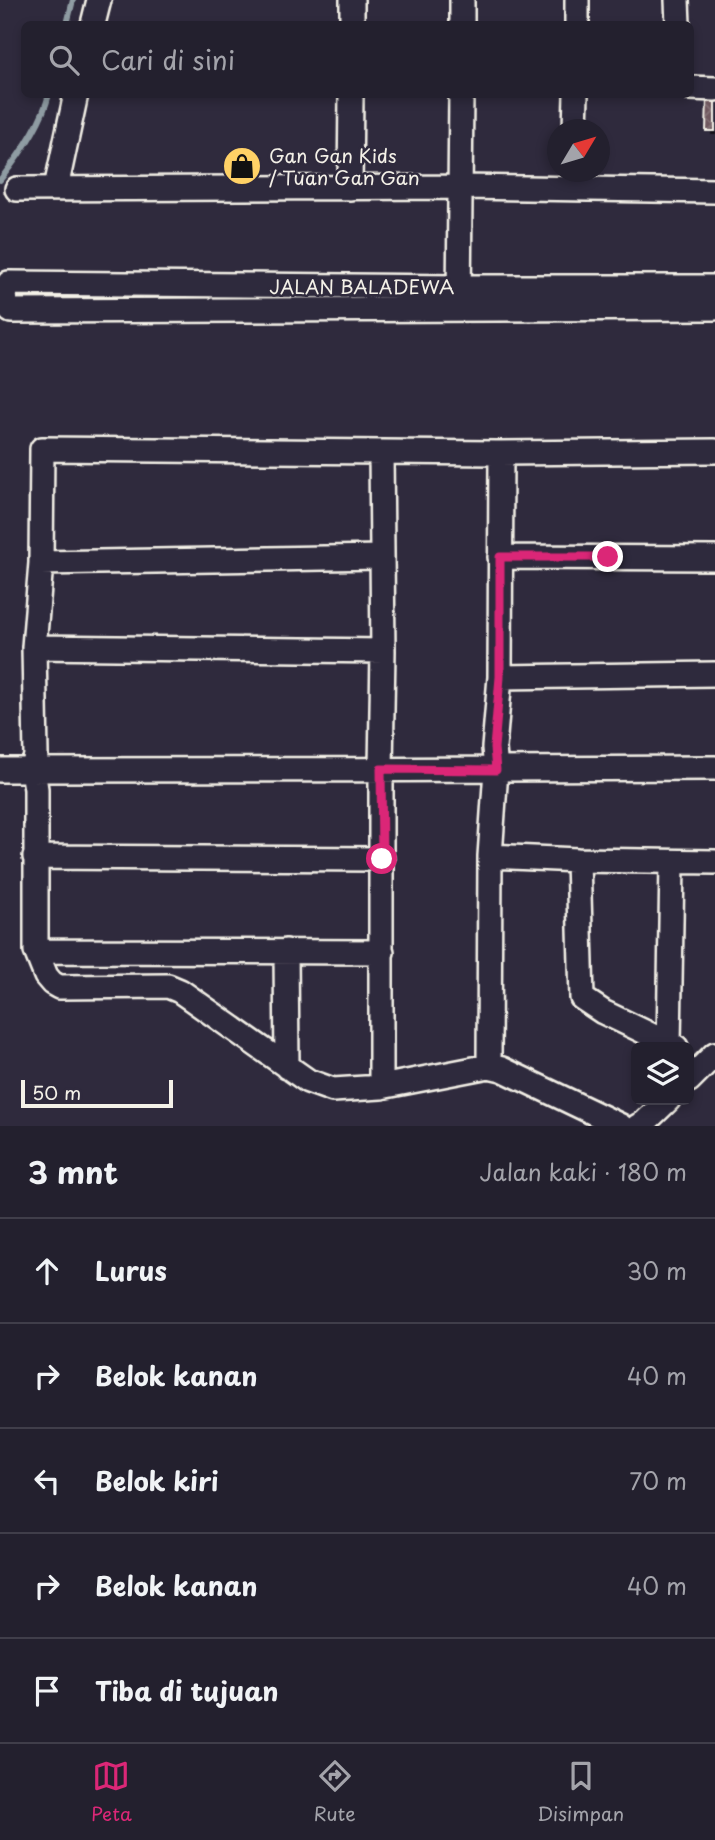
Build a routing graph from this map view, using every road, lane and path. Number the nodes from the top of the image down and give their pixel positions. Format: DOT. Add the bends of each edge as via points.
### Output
graph roads {
  1 [pos="99,0"];
  2 [pos="352,0"];
  3 [pos="462,0"];
  4 [pos="577,0"];
  5 [pos="677,0"];
  6 [pos="94,21"];
  7 [pos="352,21"];
  8 [pos="462,21"];
  9 [pos="577,21"];
  10 [pos="678,21"];
  11 [pos="694,88"];
  12 [pos="715,89"];
  13 [pos="75,98"];
  14 [pos="351,98"];
  15 [pos="461,98"];
  16 [pos="576,98"];
  17 [pos="575,119"];
  18 [pos="547,182"];
  19 [pos="599,182"];
  20 [pos="460,187"];
  21 [pos="56,188"];
  22 [pos="350,188"];
  23 [pos="17,189"];
  24 [pos="715,191"];
  25 [pos="715,287"];
  26 [pos="459,298"];
  27 [pos="715,308"];
  28 [pos="715,451"];
  29 [pos="381,452"];
  30 [pos="500,453"];
  31 [pos="381,557"];
  32 [pos="500,557"];
  33 [pos="715,558"];
  34 [pos="41,563"];
  35 [pos="34,647"];
  36 [pos="383,651"];
  37 [pos="715,674"];
  38 [pos="500,677"];
  39 [pos="715,768"];
  40 [pos="381,769"];
  41 [pos="0,770"];
  42 [pos="33,770"];
  43 [pos="496,770"];
  44 [pos="490,856"];
  45 [pos="35,857"];
  46 [pos="382,859"];
  47 [pos="578,860"];
  48 [pos="715,862"];
  49 [pos="672,863"];
  50 [pos="36,951"];
  51 [pos="286,951"];
  52 [pos="382,952"];
  53 [pos="661,1042"];
  54 [pos="689,1042"];
  55 [pos="489,1066"];
  56 [pos="287,1067"];
  57 [pos="381,1087"];
  58 [pos="663,1105"];
  59 [pos="621,1126"];
  60 [pos="638,1126"];
  1 -- 6 [label="street"];
  2 -- 7 [label="street"];
  3 -- 8 [label="street"];
  4 -- 9 [label="street"];
  5 -- 10 [label="street"];
  11 -- 12 [label="street"];
  13 -- 21 [label="street"];
  14 -- 22 [label="street"];
  15 -- 20 [label="street"];
  16 -- 17 [label="street"];
  18 -- 20 [label="street"];
  19 -- 24 [label="street"];
  20 -- 22 [label="street"];
  20 -- 26 [label="street"];
  21 -- 22 [label="street"];
  21 -- 23 [label="street"];
  25 -- 26 [label="street, JALAN BALADEWA"];
  26 -- 26 [label="street, JALAN BALADEWA" via="9,284 5,289 11,312"];
  26 -- 27 [label="street, JALAN BALADEWA"];
  28 -- 30 [label="street"];
  29 -- 30 [label="street"];
  29 -- 31 [label="street"];
  29 -- 34 [label="street" via="42,449"];
  30 -- 32 [label="street"];
  31 -- 34 [label="street"];
  31 -- 36 [label="street"];
  32 -- 33 [label="street"];
  32 -- 38 [label="street"];
  34 -- 35 [label="street"];
  35 -- 36 [label="street"];
  35 -- 42 [label="street"];
  36 -- 40 [label="street"];
  37 -- 38 [label="street"];
  38 -- 43 [label="street"];
  39 -- 43 [label="street"];
  40 -- 42 [label="street"];
  40 -- 43 [label="street"];
  40 -- 46 [label="street"];
  41 -- 42 [label="street"];
  42 -- 45 [label="street"];
  43 -- 44 [label="street"];
  44 -- 47 [label="street"];
  44 -- 55 [label="street"];
  45 -- 46 [label="street"];
  45 -- 50 [label="street"];
  46 -- 52 [label="street"];
  47 -- 49 [label="street"];
  47 -- 53 [label="street" via="582,999"];
  48 -- 49 [label="street"];
  49 -- 54 [label="street"];
  50 -- 51 [label="street"];
  50 -- 56 [label="street" via="46,976 58,987 157,985 180,991"];
  51 -- 52 [label="street"];
  51 -- 56 [label="street"];
  52 -- 57 [label="street"];
  55 -- 57 [label="street"];
  55 -- 59 [label="street"];
  56 -- 57 [label="street" via="334,1090"];
  58 -- 60 [label="street"];
}
